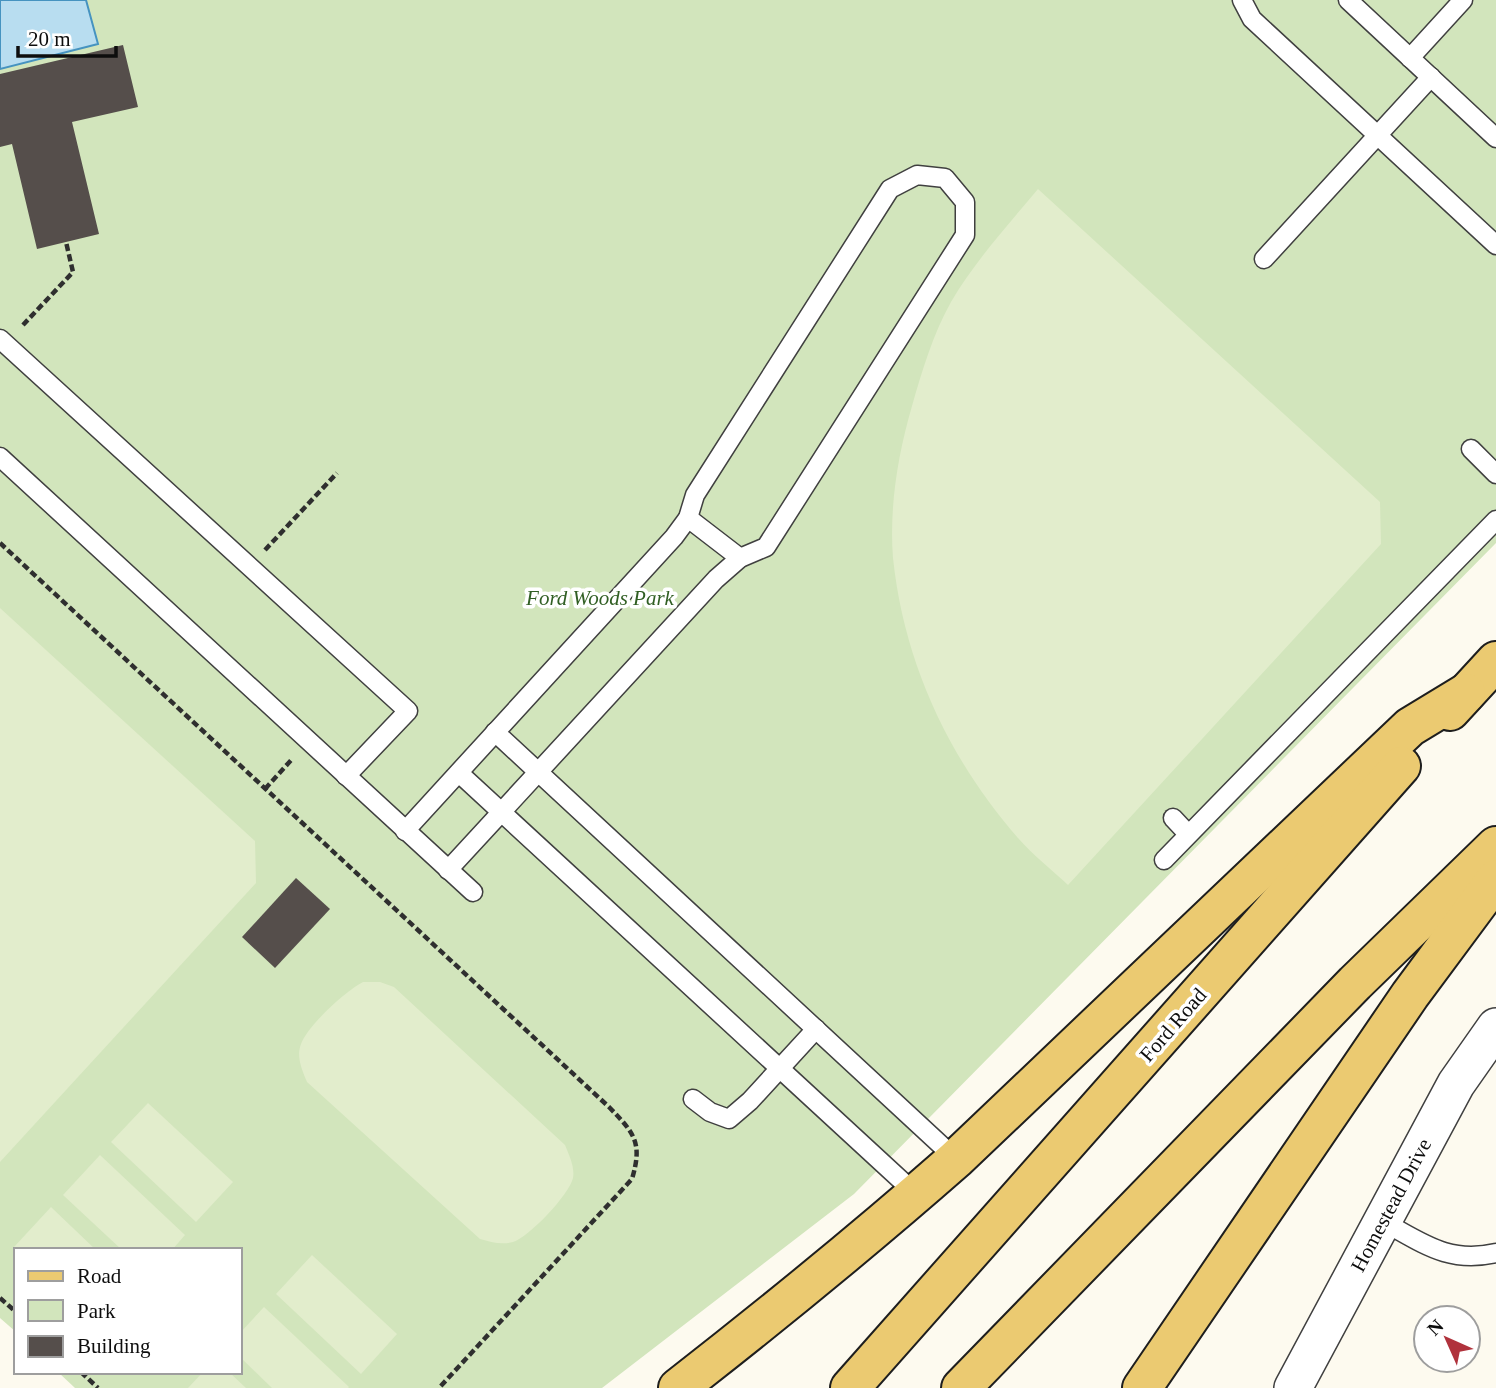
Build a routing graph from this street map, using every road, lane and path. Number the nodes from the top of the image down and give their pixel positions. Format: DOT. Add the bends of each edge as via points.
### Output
graph roads {
  1 [pos="1242,0"];
  2 [pos="1348,0"];
  3 [pos="1463,0"];
  4 [pos="1410,58"];
  5 [pos="1431,77"];
  6 [pos="1377,135"];
  7 [pos="1496,138"];
  8 [pos="66,242"];
  9 [pos="1496,245"];
  10 [pos="1264,259"];
  11 [pos="2,342"];
  12 [pos="1471,449"];
  13 [pos="0,457"];
  14 [pos="337,474"];
  15 [pos="1496,474"];
  16 [pos="688,518"];
  17 [pos="1496,520"];
  18 [pos="0,543"];
  19 [pos="740,558"];
  20 [pos="250,566"];
  21 [pos="1496,661"];
  22 [pos="1466,693"];
  23 [pos="495,732"];
  24 [pos="309,741"];
  25 [pos="538,772"];
  26 [pos="459,773"];
  27 [pos="346,776"];
  28 [pos="265,789"];
  29 [pos="502,812"];
  30 [pos="1173,818"];
  31 [pos="405,831"];
  32 [pos="1188,834"];
  33 [pos="1496,846"];
  34 [pos="1164,860"];
  35 [pos="448,870"];
  36 [pos="1496,879"];
  37 [pos="473,892"];
  38 [pos="1496,1027"];
  39 [pos="816,1029"];
  40 [pos="780,1069"];
  41 [pos="693,1099"];
  42 [pos="956,1159"];
  43 [pos="916,1194"];
  44 [pos="1382,1221"];
  45 [pos="1496,1253"];
  46 [pos="0,1298"];
  47 [pos="14,1310"];
  48 [pos="82,1374"];
  49 [pos="98,1388"];
  50 [pos="439,1388"];
  51 [pos="678,1388"];
  52 [pos="850,1388"];
  53 [pos="961,1388"];
  54 [pos="1142,1388"];
  55 [pos="1293,1388"];
  1 -- 6 [label="lane" via="1252,19"];
  2 -- 4 [label="lane"];
  3 -- 4 [label="lane"];
  4 -- 5 [label="lane"];
  5 -- 6 [label="lane"];
  5 -- 7 [label="lane"];
  6 -- 9 [label="lane"];
  6 -- 10 [label="lane"];
  8 -- 11 [label="path" via="73,272"];
  11 -- 20 [label="lane"];
  12 -- 15 [label="lane"];
  13 -- 24 [label="lane"];
  14 -- 20 [label="path"];
  16 -- 19 [label="lane"];
  16 -- 19 [label="lane" via="695,495 890,190 917,175 945,178 965,202 965,235 766,547"];
  16 -- 23 [label="lane"];
  17 -- 32 [label="lane"];
  18 -- 28 [label="path"];
  19 -- 25 [label="lane"];
  20 -- 27 [label="lane" via="408,711"];
  21 -- 22 [label="main road, Ford Road"];
  22 -- 42 [label="main road" via="1410,727"];
  22 -- 52 [label="main road, Ford Road"];
  23 -- 25 [label="lane"];
  23 -- 26 [label="lane"];
  24 -- 27 [label="lane"];
  24 -- 28 [label="path"];
  25 -- 29 [label="lane"];
  25 -- 39 [label="lane"];
  26 -- 29 [label="lane"];
  26 -- 31 [label="lane"];
  27 -- 31 [label="lane"];
  28 -- 50 [label="path" via="609,1107 635,1138 638,1157 632,1179"];
  29 -- 35 [label="lane"];
  29 -- 40 [label="lane"];
  30 -- 32 [label="lane"];
  31 -- 35 [label="lane"];
  32 -- 34 [label="lane"];
  33 -- 53 [label="main road"];
  35 -- 37 [label="lane"];
  36 -- 54 [label="main road" via="1410,995"];
  38 -- 44 [label="street, Homestead Drive" via="1456,1084"];
  39 -- 40 [label="lane"];
  39 -- 42 [label="lane"];
  40 -- 41 [label="lane" via="729,1119"];
  40 -- 43 [label="lane"];
  42 -- 43 [label="main road"];
  43 -- 51 [label="main road"];
  44 -- 45 [label="lane" via="1438,1251 1462,1257"];
  44 -- 55 [label="street, Homestead Drive"];
  46 -- 47 [label="path"];
  48 -- 49 [label="path"];
}
